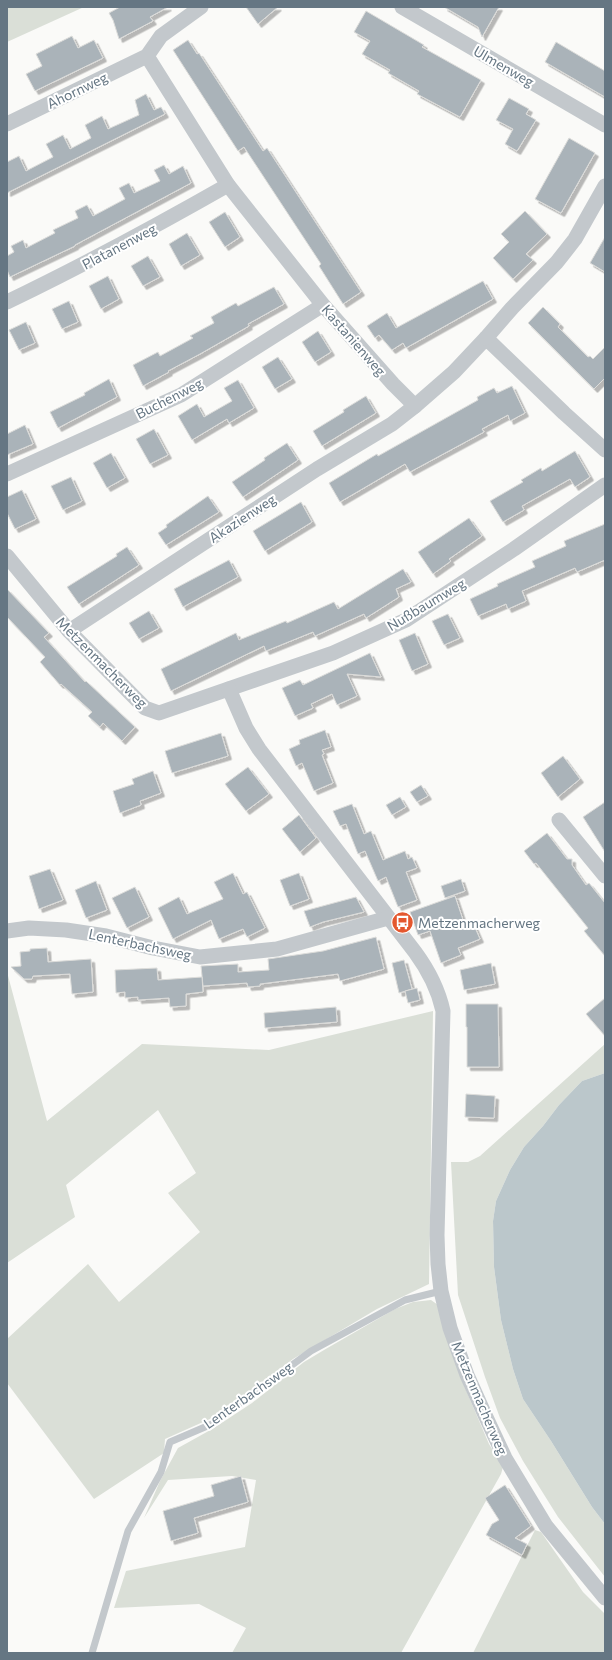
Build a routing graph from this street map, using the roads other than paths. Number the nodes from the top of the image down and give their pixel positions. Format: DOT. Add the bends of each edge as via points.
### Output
graph roads {
  1 [pos="201,7"];
  2 [pos="402,7"];
  3 [pos="147,56"];
  4 [pos="7,124"];
  5 [pos="605,125"];
  6 [pos="228,185"];
  7 [pos="605,186"];
  8 [pos="7,302"];
  9 [pos="323,305"];
  10 [pos="486,338"];
  11 [pos="415,406"];
  12 [pos="605,450"];
  13 [pos="7,474"];
  14 [pos="605,485"];
  15 [pos="7,556"];
  16 [pos="69,631"];
  17 [pos="229,689"];
  18 [pos="560,820"];
  19 [pos="605,876"];
  20 [pos="388,918"];
  21 [pos="7,932"];
  22 [pos="441,1292"];
  23 [pos="605,1598"];
  24 [pos="92,1653"];
  1 -- 3 [label="street" via="161,36"];
  2 -- 5 [label="street, Ulmenweg"];
  3 -- 4 [label="street, Ahornweg"];
  3 -- 6 [label="street, Kastanienweg"];
  6 -- 8 [label="street, Platanenweg" via="132,239"];
  6 -- 9 [label="street, Kastanienweg"];
  7 -- 10 [label="street" via="575,239 557,262"];
  9 -- 11 [label="street, Kastanienweg"];
  9 -- 13 [label="street, Buchenweg" via="181,395"];
  10 -- 11 [label="street" via="454,372"];
  10 -- 12 [label="street"];
  11 -- 16 [label="street, Akazienweg" via="392,424 317,469"];
  14 -- 17 [label="street, Nußbaumweg" via="406,620 333,653"];
  15 -- 16 [label="street, Metzenmacherweg"];
  16 -- 17 [label="street, Metzenmacherweg" via="145,708 159,713"];
  17 -- 20 [label="street, Metzenmacherweg" via="246,728 259,749"];
  18 -- 19 [label="street"];
  20 -- 21 [label="street, Lenterbachsweg" via="277,950 200,957 106,936 66,930 29,928"];
  20 -- 22 [label="street, Metzenmacherweg" via="430,975 439,995 442,1011 437,1235"];
  22 -- 23 [label="street, Metzenmacherweg" via="450,1328 467,1375 505,1458 546,1526"];
  22 -- 24 [label="lane, Lenterbachsweg" via="405,1300 311,1351 212,1424 170,1442 161,1472 128,1531"];
}
